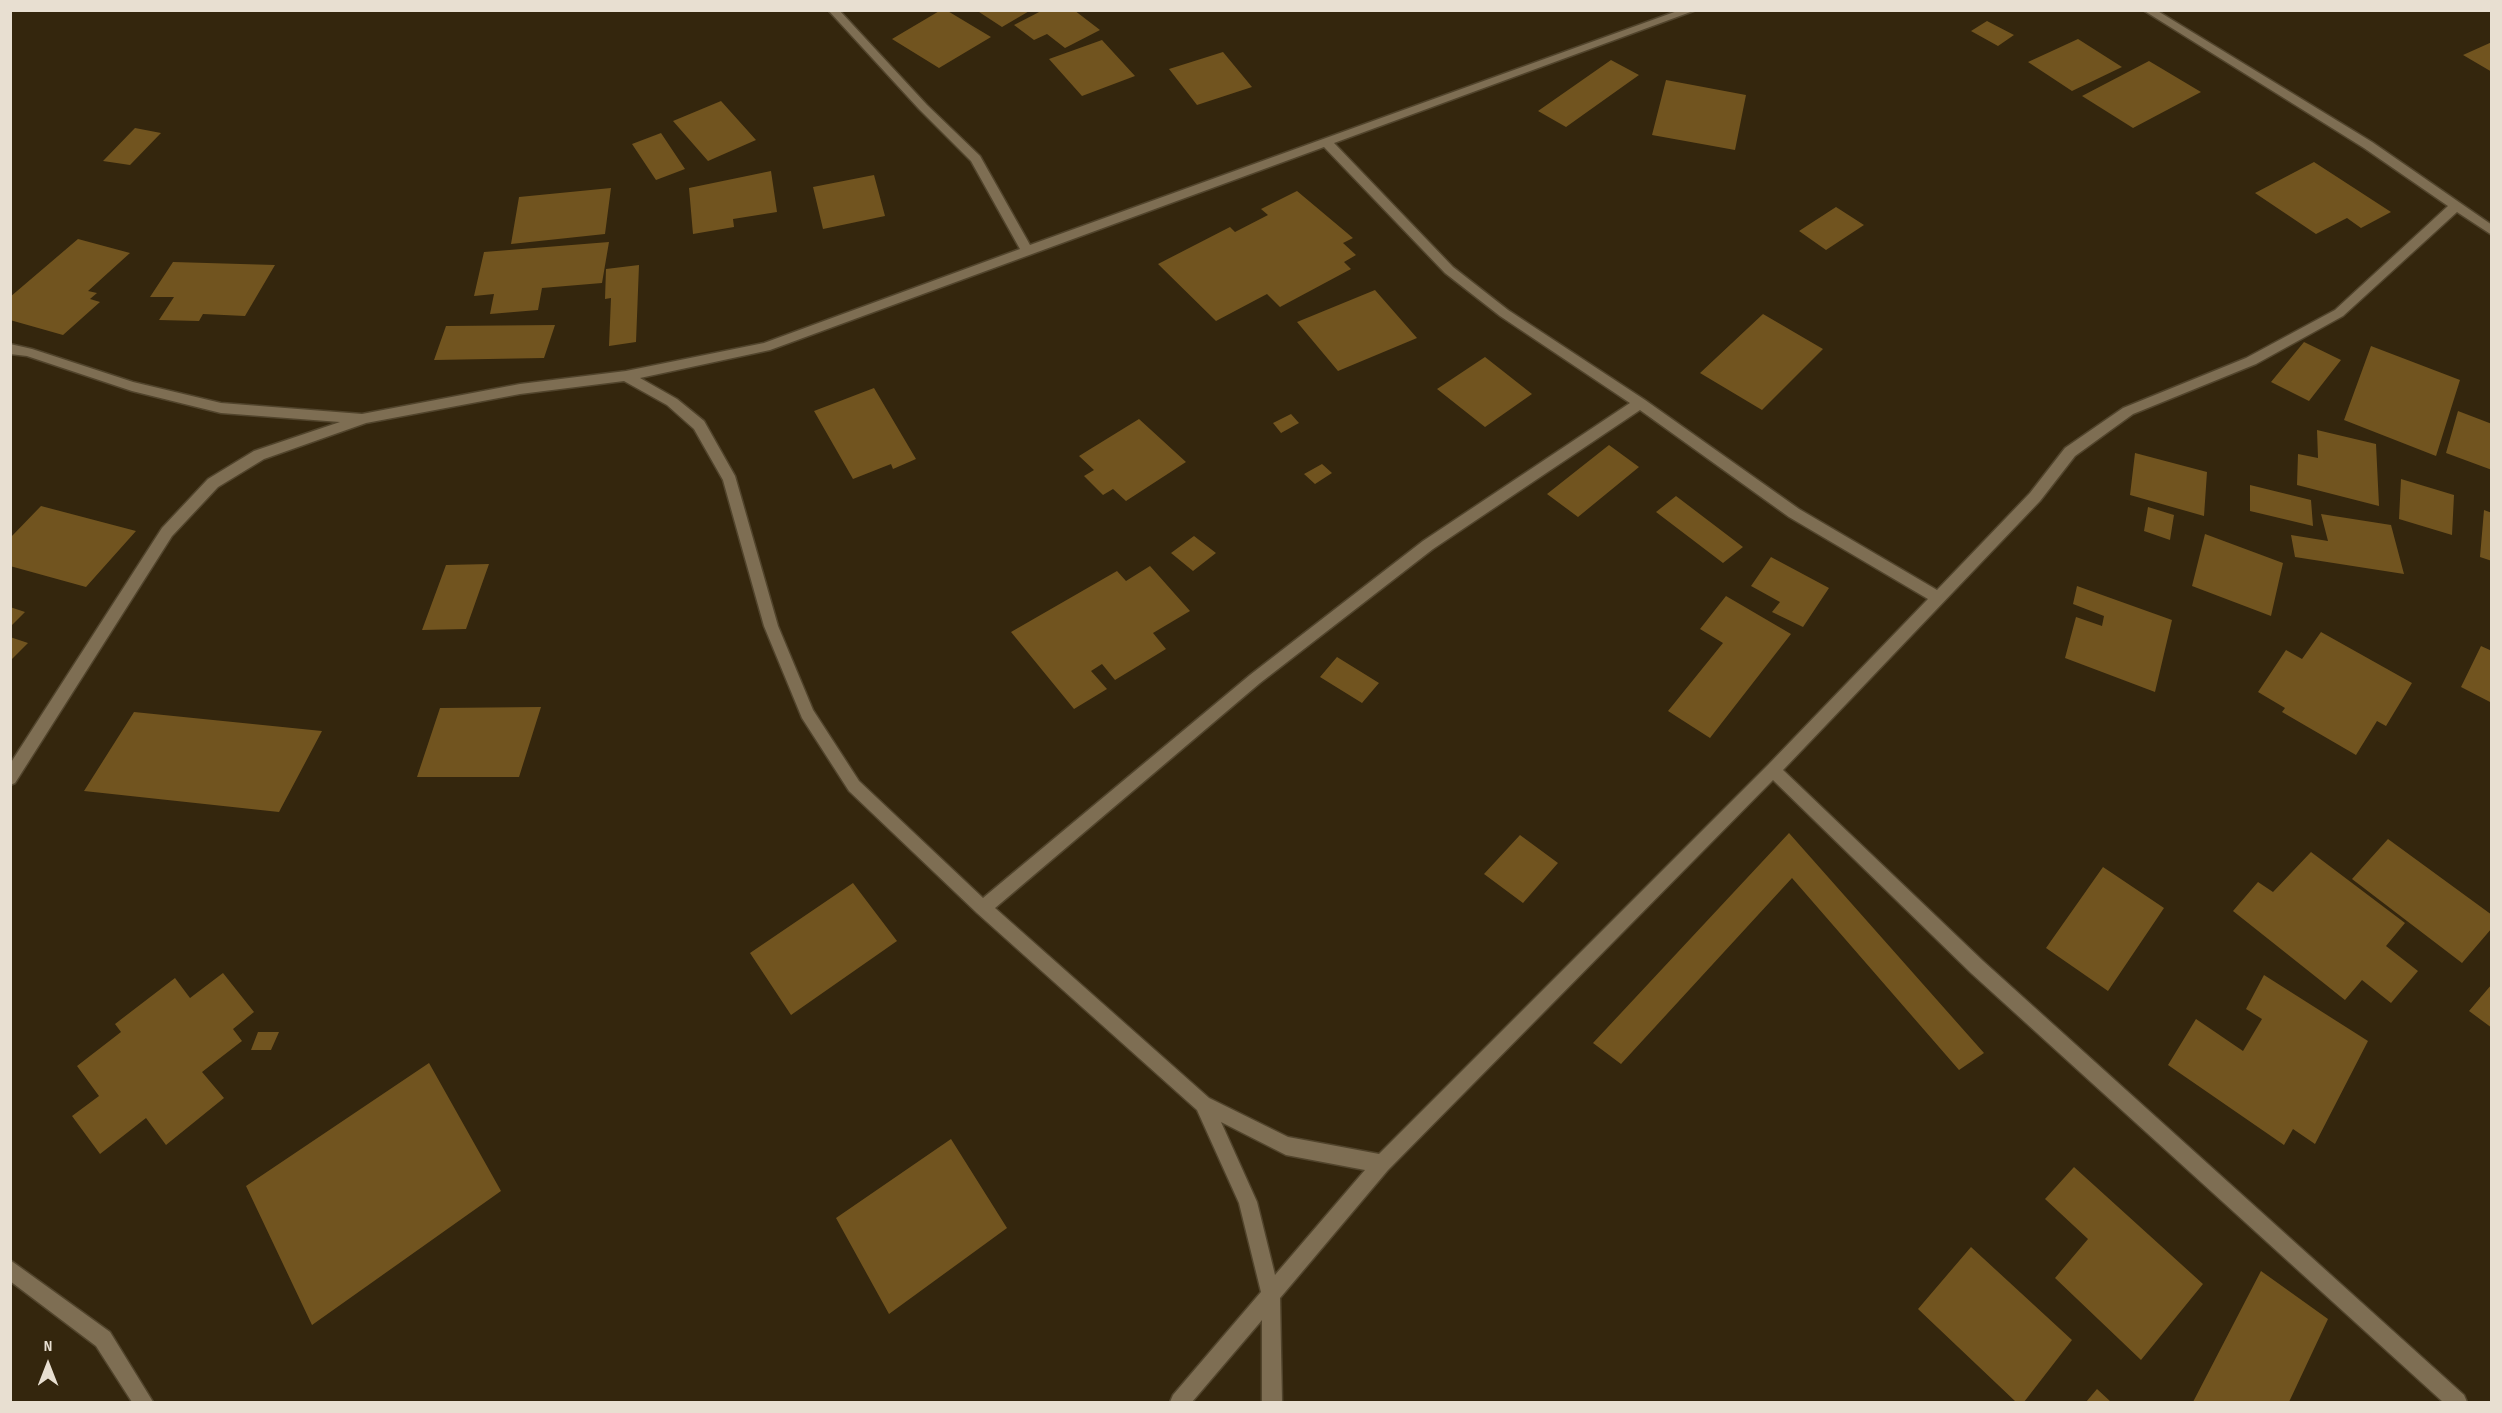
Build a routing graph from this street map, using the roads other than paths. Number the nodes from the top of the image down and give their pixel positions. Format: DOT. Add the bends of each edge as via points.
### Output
graph roads {
  1 [pos="832,10"];
  2 [pos="1691,10"];
  3 [pos="2148,10"];
  4 [pos="1326,142"];
  5 [pos="2456,206"];
  6 [pos="2492,231"];
  7 [pos="1028,250"];
  8 [pos="10,349"];
  9 [pos="626,376"];
  10 [pos="1640,403"];
  11 [pos="365,418"];
  12 [pos="1939,598"];
  13 [pos="1773,770"];
  14 [pos="10,778"];
  15 [pos="983,908"];
  16 [pos="1203,1104"];
  17 [pos="1382,1164"];
  18 [pos="10,1269"];
  19 [pos="1271,1296"];
  20 [pos="143,1402"];
  21 [pos="1180,1402"];
  22 [pos="1272,1402"];
  23 [pos="2457,1402"];
  1 -- 7 [label="street" via="976,159"];
  2 -- 4 [label="street"];
  3 -- 5 [label="street" via="2368,145"];
  4 -- 7 [label="street"];
  4 -- 10 [label="street" via="1449,270 1504,313"];
  5 -- 6 [label="street"];
  5 -- 12 [label="street" via="2339,313 2251,361 2128,411 2070,452 2035,497"];
  7 -- 9 [label="street" via="766,347"];
  8 -- 11 [label="street" via="221,408"];
  9 -- 11 [label="street" via="520,389"];
  9 -- 15 [label="street" via="672,402 699,425 730,480 771,626 807,713 854,786"];
  10 -- 12 [label="street" via="1794,513"];
  10 -- 15 [label="street" via="1428,545 1255,679"];
  11 -- 14 [label="street" via="259,455 213,483 167,532"];
  12 -- 13 [label="street"];
  13 -- 17 [label="street"];
  13 -- 23 [label="street" via="1977,967"];
  15 -- 16 [label="street"];
  16 -- 17 [label="street" via="1286,1146"];
  16 -- 19 [label="street" via="1248,1202"];
  17 -- 19 [label="street"];
  18 -- 20 [label="street" via="103,1339"];
  19 -- 21 [label="street"];
  19 -- 22 [label="street"];
}
